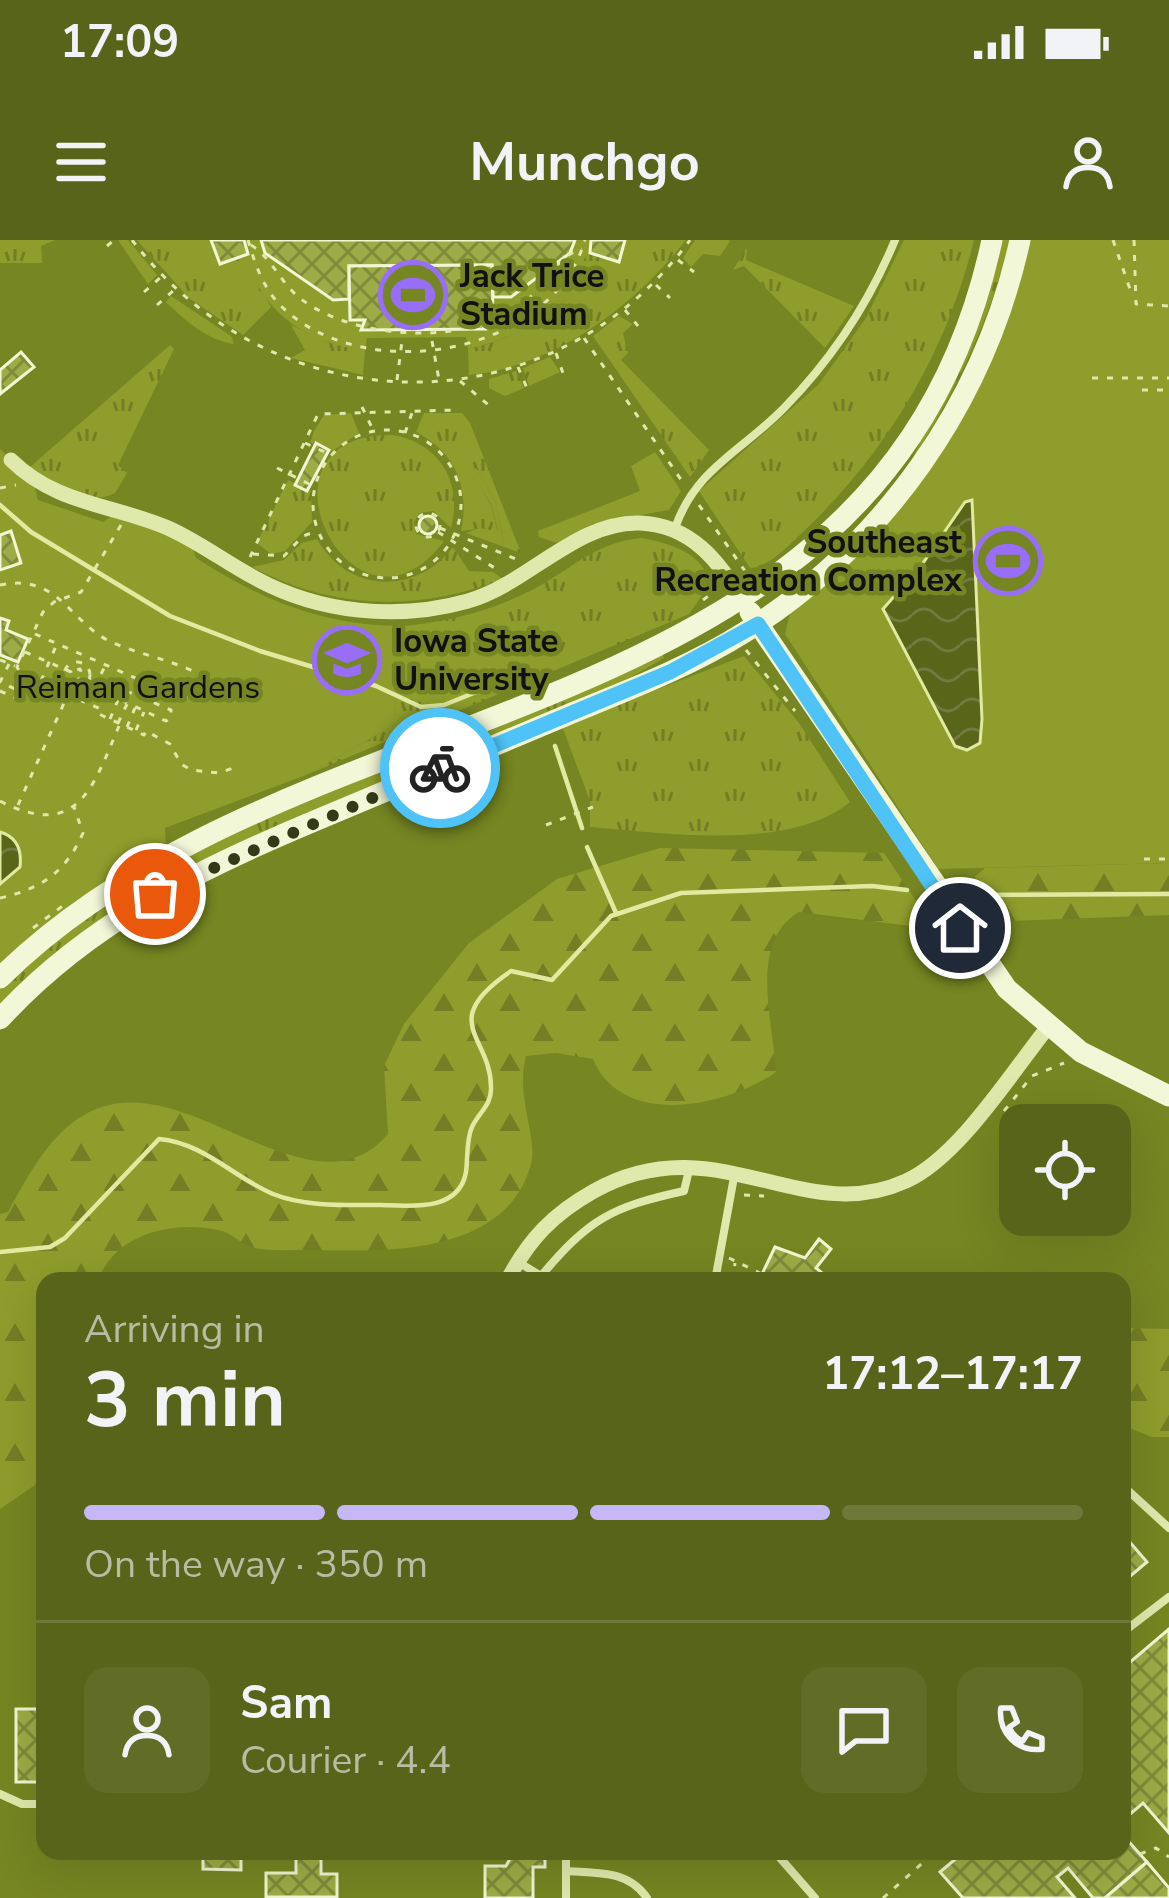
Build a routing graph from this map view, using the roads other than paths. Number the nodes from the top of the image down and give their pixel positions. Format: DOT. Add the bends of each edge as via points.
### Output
graph roads {
  1 [pos="895,240"];
  2 [pos="992,240"];
  3 [pos="1020,240"];
  4 [pos="6,455"];
  5 [pos="674,530"];
  6 [pos="738,593"];
  7 [pos="758,624"];
  8 [pos="0,978"];
  9 [pos="0,1019"];
  10 [pos="1048,1027"];
  11 [pos="1169,1096"];
  12 [pos="690,1164"];
  13 [pos="735,1171"];
  14 [pos="517,1262"];
  15 [pos="512,1272"];
  16 [pos="534,1272"];
  17 [pos="544,1272"];
  18 [pos="717,1272"];
  19 [pos="1131,1492"];
  20 [pos="1169,1528"];
  21 [pos="1169,1597"];
  22 [pos="1131,1627"];
  23 [pos="0,1794"];
  24 [pos="36,1804"];
  25 [pos="566,1860"];
  26 [pos="782,1860"];
  27 [pos="566,1871"];
  28 [pos="566,1898"];
  29 [pos="647,1898"];
  30 [pos="815,1898"];
  1 -- 5 [label="lane" via="842,339 782,410 689,491"];
  2 -- 6 [label="main road" via="952,356 892,459 813,546"];
  3 -- 7 [label="main road" via="998,317 947,428 882,515"];
  4 -- 5 [label="street" via="52,492 163,526 283,592 369,611 472,600 614,525"];
  5 -- 6 [label="street" via="714,558"];
  6 -- 7 [label="main road"];
  6 -- 8 [label="main road" via="658,648 166,856 75,914"];
  7 -- 9 [label="main road" via="670,672 178,881 90,936"];
  7 -- 10 [label="main road" via="974,947"];
  10 -- 11 [label="main road" via="1119,1075"];
  10 -- 13 [label="street" via="957,1140 908,1180 838,1195"];
  12 -- 13 [label="street"];
  12 -- 14 [label="street" via="628,1174 585,1196 538,1229"];
  12 -- 17 [label="lane" via="685,1191 635,1202 582,1228"];
  13 -- 18 [label="lane"];
  14 -- 15 [label="street"];
  14 -- 16 [label="lane"];
  19 -- 20 [label="lane"];
  21 -- 22 [label="lane"];
  23 -- 24 [label="lane"];
  25 -- 27 [label="lane"];
  26 -- 30 [label="lane"];
  27 -- 28 [label="lane"];
  27 -- 29 [label="lane" via="615,1874"];
}
